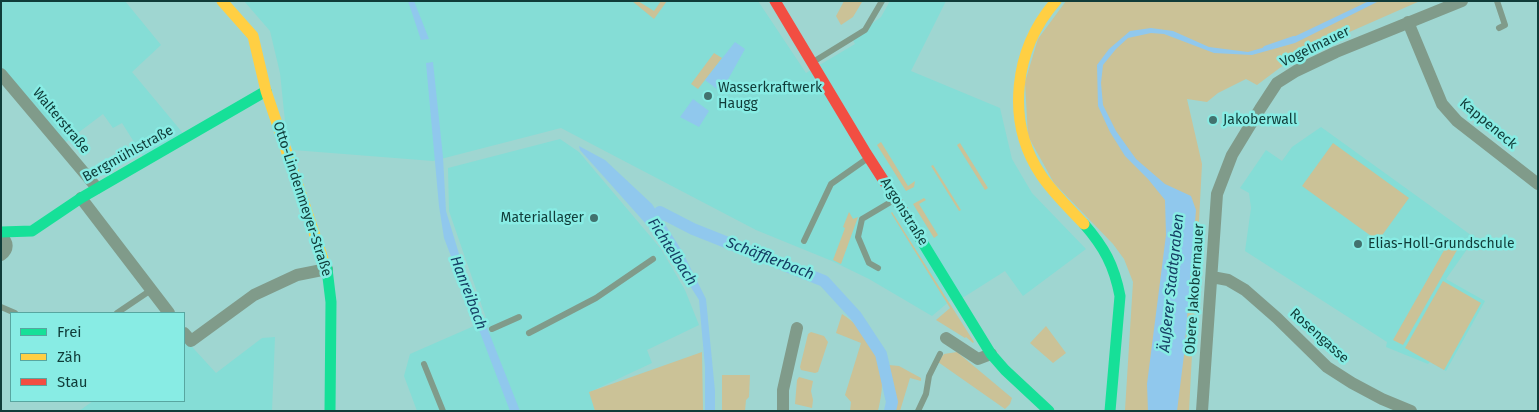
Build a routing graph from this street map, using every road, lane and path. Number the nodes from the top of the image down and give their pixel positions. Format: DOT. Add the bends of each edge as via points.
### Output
graph roads {
  1 [pos="222,1"];
  2 [pos="775,1"];
  3 [pos="882,1"];
  4 [pos="1056,1"];
  5 [pos="1462,1"];
  6 [pos="1497,1"];
  7 [pos="1408,22"];
  8 [pos="1499,28"];
  9 [pos="813,62"];
  10 [pos="1,74"];
  11 [pos="266,91"];
  12 [pos="869,158"];
  13 [pos="1225,171"];
  14 [pos="1538,184"];
  15 [pos="97,188"];
  16 [pos="81,198"];
  17 [pos="896,199"];
  18 [pos="1,234"];
  19 [pos="804,241"];
  20 [pos="1,255"];
  21 [pos="653,260"];
  22 [pos="878,268"];
  23 [pos="327,269"];
  24 [pos="1212,277"];
  25 [pos="151,290"];
  26 [pos="1,307"];
  27 [pos="13,312"];
  28 [pos="118,312"];
  29 [pos="167,312"];
  30 [pos="519,317"];
  31 [pos="797,328"];
  32 [pos="492,329"];
  33 [pos="529,333"];
  34 [pos="185,334"];
  35 [pos="946,338"];
  36 [pos="940,354"];
  37 [pos="991,354"];
  38 [pos="424,364"];
  39 [pos="330,411"];
  40 [pos="443,411"];
  41 [pos="783,411"];
  42 [pos="918,411"];
  43 [pos="1049,411"];
  44 [pos="1110,411"];
  45 [pos="1202,411"];
  46 [pos="1411,411"];
  1 -- 11 [label="street, Otto-Lindenmeyer-Straße" via="252,36"];
  2 -- 9 [label="street, Argonstraße"];
  3 -- 9 [label="lane" via="865,30"];
  4 -- 44 [label="street" via="1028,43 1022,65 1018,111 1029,155 1049,186 1101,244 1116,272 1120,304"];
  5 -- 7 [label="street, Vogelmauer"];
  6 -- 8 [label="lane" via="1505,24"];
  7 -- 13 [label="street, Vogelmauer" via="1336,52 1278,83"];
  7 -- 14 [label="street, Kappeneck" via="1442,104 1457,121"];
  9 -- 12 [label="street, Argonstraße"];
  10 -- 15 [label="street, Walterstraße"];
  11 -- 15 [label="street, Bergmühlstraße"];
  11 -- 23 [label="street, Otto-Lindenmeyer-Straße"];
  12 -- 17 [label="street, Argonstraße"];
  12 -- 19 [label="lane" via="830,184"];
  13 -- 24 [label="street, Obere Jakobermauer" via="1217,194"];
  15 -- 16 [label="street, Bergmühlstraße"];
  16 -- 18 [label="street, Bergmühlstraße" via="32,231"];
  16 -- 25 [label="street"];
  17 -- 22 [label="lane" via="862,219 858,237 869,263"];
  17 -- 37 [label="street, Argonstraße"];
  18 -- 20 [label="street" via="8,244"];
  21 -- 33 [label="lane" via="596,298"];
  23 -- 34 [label="street" via="297,274 254,295 191,341"];
  23 -- 39 [label="street, Otto-Lindenmeyer-Straße" via="331,302"];
  24 -- 45 [label="street, Obere Jakobermauer"];
  24 -- 46 [label="street, Rosengasse" via="1228,280 1246,290 1327,367 1352,384"];
  25 -- 28 [label="lane"];
  25 -- 29 [label="street"];
  26 -- 27 [label="lane"];
  30 -- 32 [label="lane"];
  31 -- 41 [label="street" via="783,390"];
  35 -- 37 [label="street" via="978,359"];
  36 -- 42 [label="lane"];
  37 -- 43 [label="street, Argonstraße"];
  38 -- 40 [label="lane"];
}
